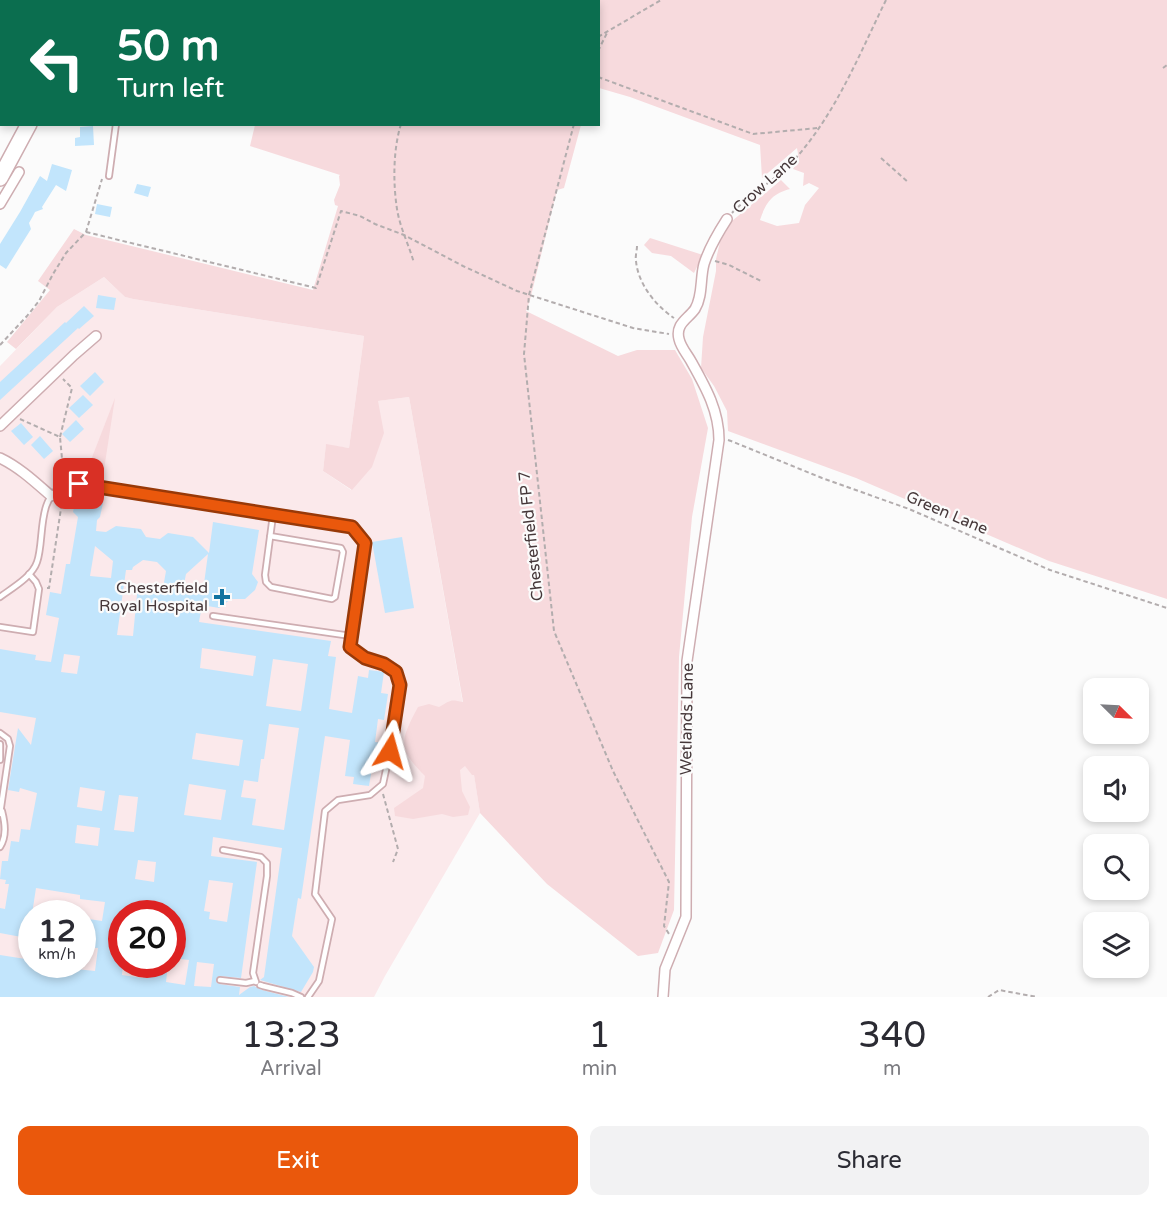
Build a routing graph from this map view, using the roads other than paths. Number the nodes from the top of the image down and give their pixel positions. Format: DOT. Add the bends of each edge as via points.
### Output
graph roads {
  1 [pos="28,126"];
  2 [pos="116,126"];
  3 [pos="19,172"];
  4 [pos="106,176"];
  5 [pos="0,178"];
  6 [pos="0,204"];
  7 [pos="727,219"];
  8 [pos="96,336"];
  9 [pos="0,426"];
  10 [pos="719,440"];
  11 [pos="0,458"];
  12 [pos="51,496"];
  13 [pos="273,515"];
  14 [pos="270,536"];
  15 [pos="29,574"];
  16 [pos="0,597"];
  17 [pos="213,616"];
  18 [pos="0,627"];
  19 [pos="351,636"];
  20 [pos="0,733"];
  21 [pos="0,744"];
  22 [pos="0,760"];
  23 [pos="1,808"];
  24 [pos="0,814"];
  25 [pos="0,847"];
  26 [pos="223,850"];
  27 [pos="220,980"];
  28 [pos="257,982"];
  29 [pos="301,997"];
  30 [pos="308,997"];
  31 [pos="663,997"];
  1 -- 5 [label="main road"];
  2 -- 4 [label="lane"];
  3 -- 6 [label="street"];
  7 -- 10 [label="street, Crow Lane" via="706,260 696,307 681,324 678,335 714,407"];
  8 -- 9 [label="street"];
  10 -- 31 [label="street, Wetlands Lane" via="687,661 686,916 665,969"];
  11 -- 12 [label="street"];
  12 -- 13 [label="lane" via="64,486 79,484"];
  12 -- 15 [label="lane" via="45,508 37,563"];
  13 -- 14 [label="lane"];
  13 -- 19 [label="lane" via="352,527 365,543"];
  14 -- 14 [label="lane" via="264,575 271,587 335,597 344,552 341,548"];
  15 -- 16 [label="lane"];
  15 -- 18 [label="lane" via="39,589 33,632"];
  17 -- 19 [label="lane"];
  19 -- 30 [label="lane" via="350,647 396,672 400,685 383,784 370,795 338,800 326,811 315,894 332,919 319,981"];
  20 -- 23 [label="lane" via="8,739 9,746"];
  21 -- 22 [label="lane"];
  23 -- 24 [label="lane"];
  23 -- 25 [label="lane" via="5,832"];
  26 -- 28 [label="lane" via="261,857 267,863 253,973"];
  27 -- 28 [label="lane"];
  28 -- 29 [label="lane"];
}
